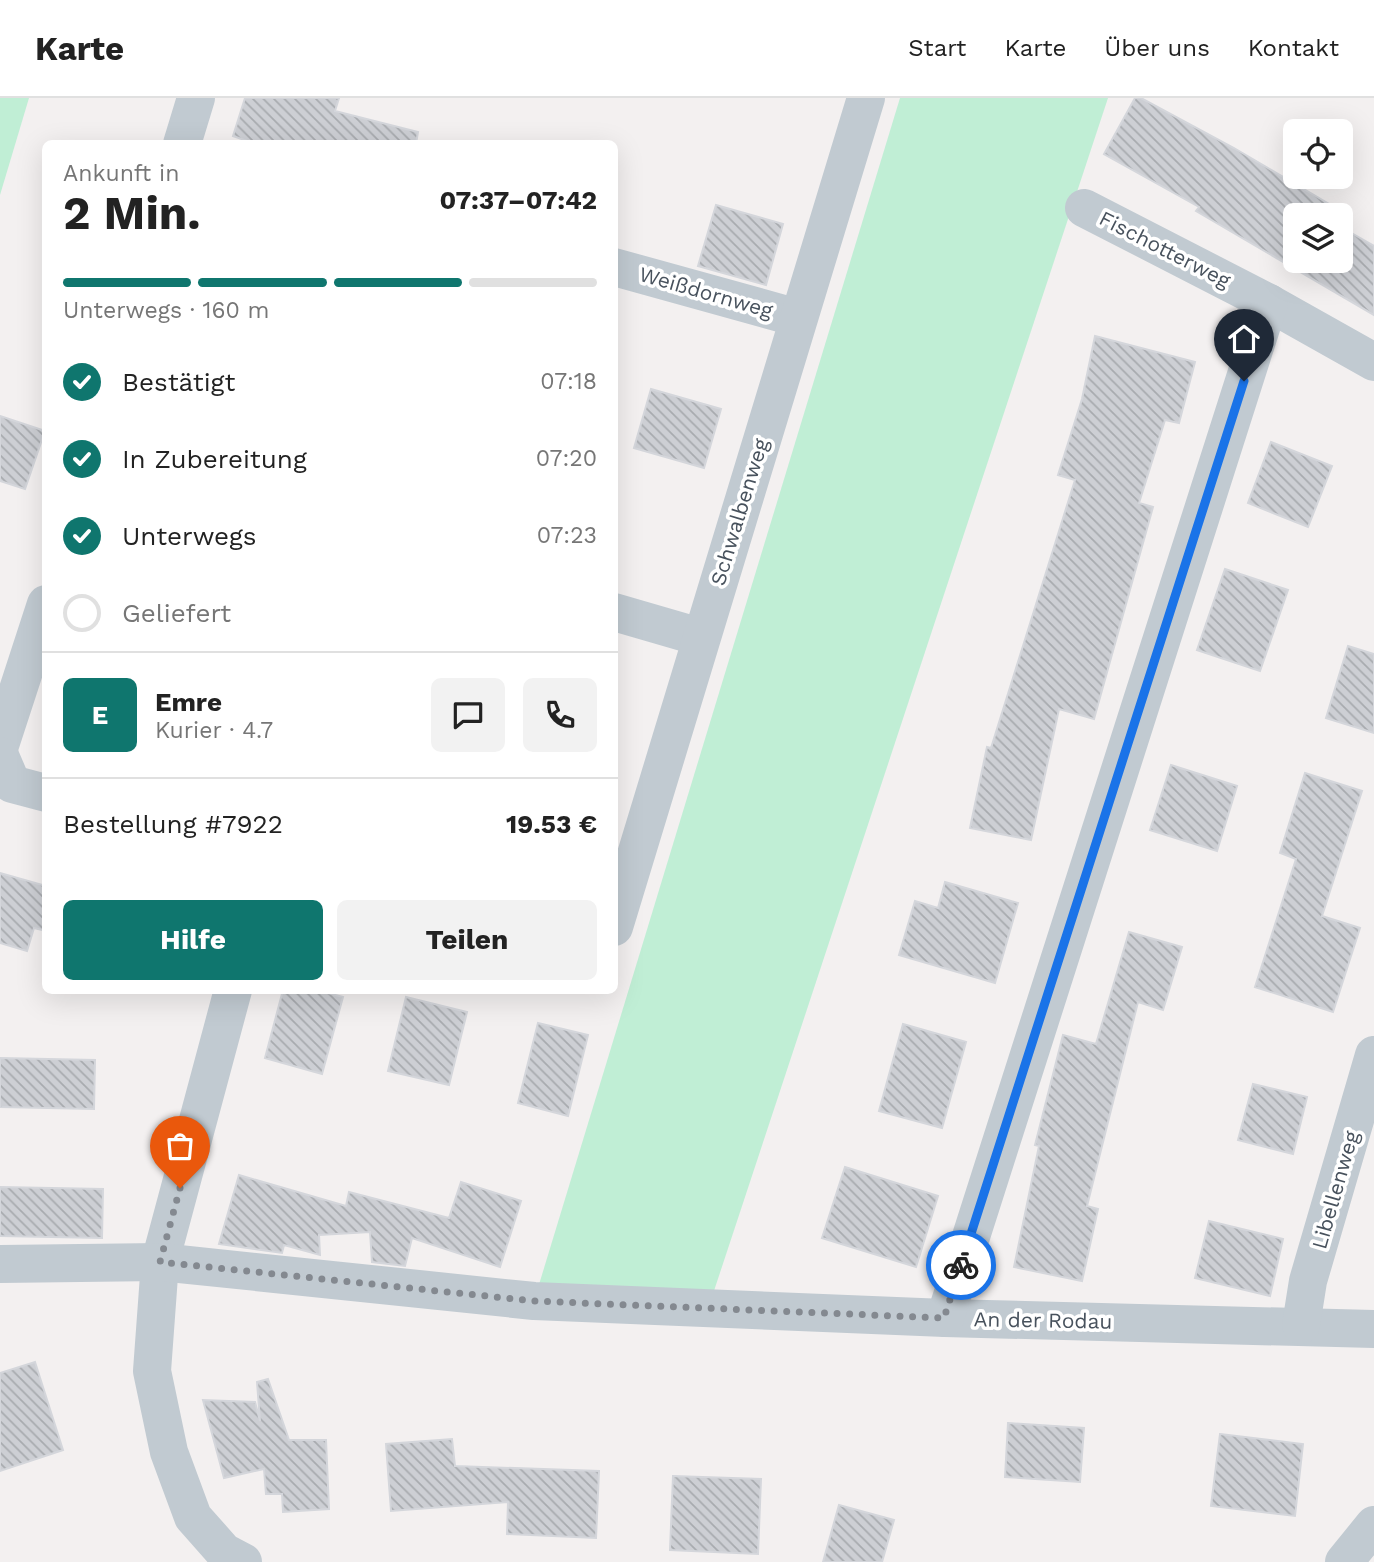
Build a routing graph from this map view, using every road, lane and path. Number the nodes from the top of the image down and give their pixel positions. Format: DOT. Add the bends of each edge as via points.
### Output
graph roads {
  1 [pos="196,98"];
  2 [pos="866,98"];
  3 [pos="184,140"];
  4 [pos="1084,208"];
  5 [pos="618,268"];
  6 [pos="1269,303"];
  7 [pos="798,318"];
  8 [pos="1374,362"];
  9 [pos="618,613"];
  10 [pos="42,616"];
  11 [pos="700,637"];
  12 [pos="0,744"];
  13 [pos="0,756"];
  14 [pos="42,792"];
  15 [pos="618,914"];
  16 [pos="232,994"];
  17 [pos="1374,1055"];
  18 [pos="160,1262"];
  19 [pos="0,1264"];
  20 [pos="944,1318"];
  21 [pos="1301,1325"];
  22 [pos="1374,1329"];
  23 [pos="1374,1525"];
  24 [pos="243,1562"];
  25 [pos="1344,1562"];
  1 -- 3 [label="street"];
  2 -- 7 [label="street, Schwalbenweg"];
  4 -- 6 [label="street, Fischotterweg"];
  5 -- 7 [label="street, Weißdornweg"];
  6 -- 8 [label="street"];
  6 -- 20 [label="street"];
  7 -- 11 [label="street, Schwalbenweg"];
  9 -- 11 [label="street"];
  10 -- 12 [label="street"];
  11 -- 15 [label="street, Schwalbenweg"];
  13 -- 14 [label="street" via="12,784"];
  16 -- 18 [label="street"];
  17 -- 21 [label="street, Libellenweg" via="1308,1282"];
  18 -- 19 [label="street, An der Rodau"];
  18 -- 20 [label="street, An der Rodau" via="534,1301"];
  18 -- 24 [label="street" via="152,1371 169,1451 193,1517 224,1552"];
  20 -- 21 [label="street, An der Rodau"];
  21 -- 22 [label="street, An der Rodau"];
  23 -- 25 [label="street"];
}
